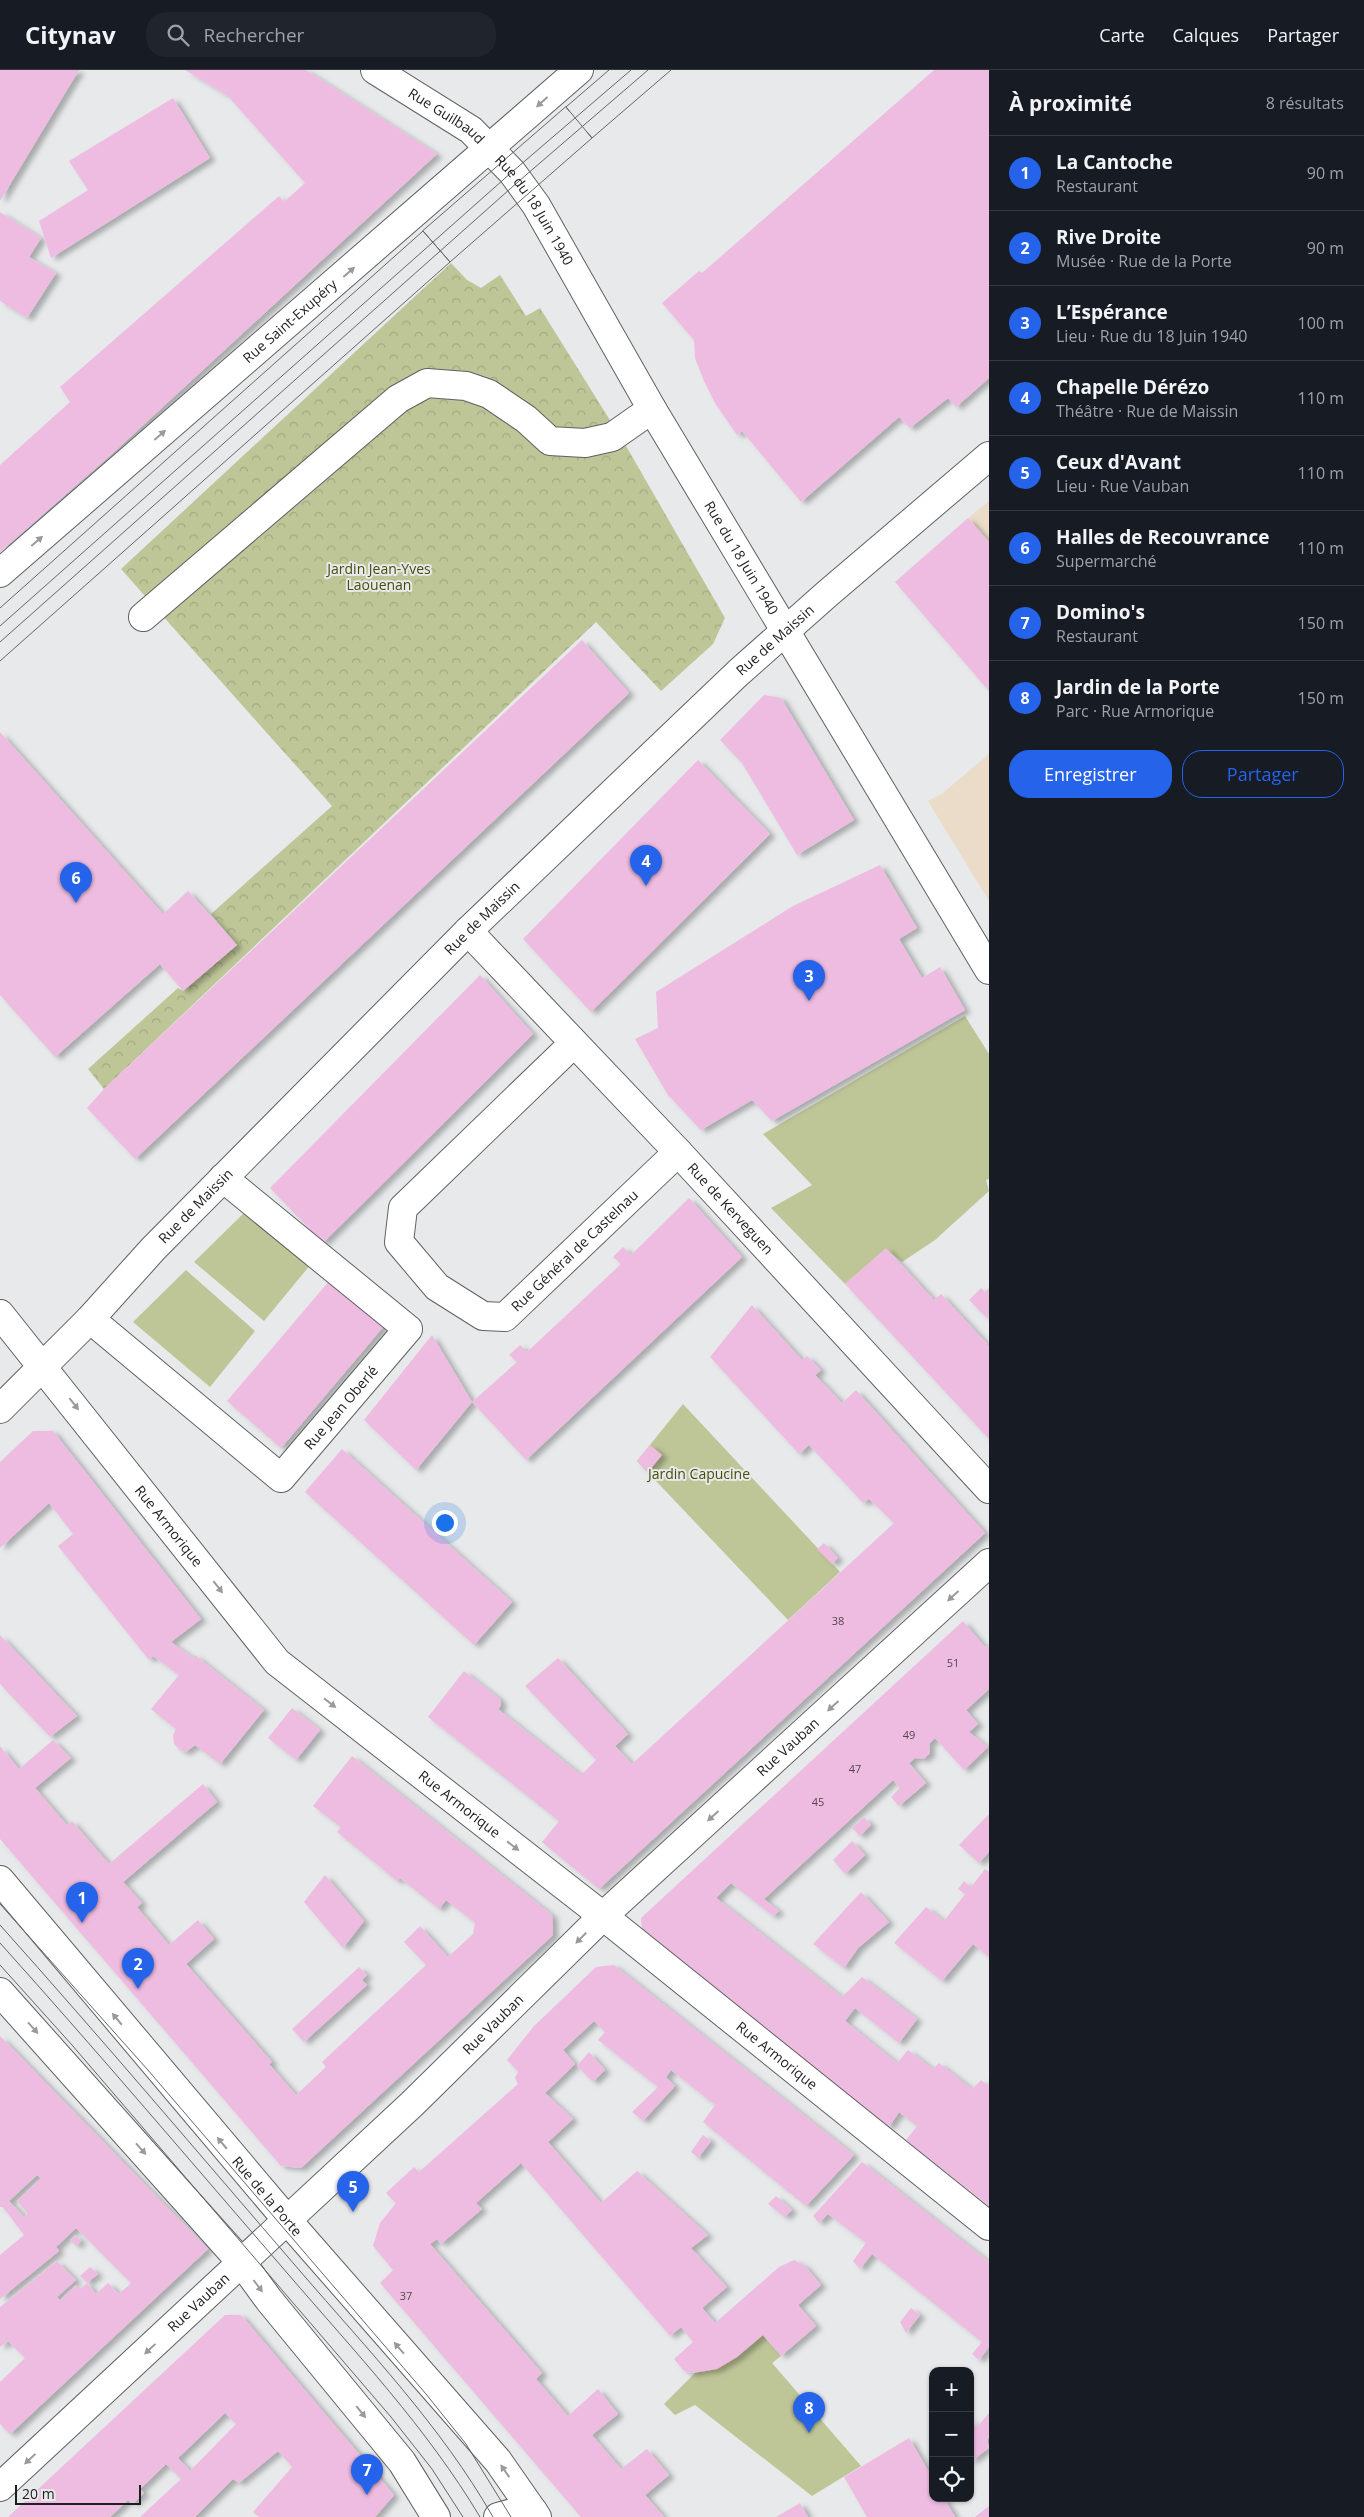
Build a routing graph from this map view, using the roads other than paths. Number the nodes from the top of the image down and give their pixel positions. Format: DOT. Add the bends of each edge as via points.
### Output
graph roads {
  1 [pos="375,70"];
  2 [pos="580,70"];
  3 [pos="491,148"];
  4 [pos="652,409"];
  5 [pos="989,456"];
  6 [pos="0,573"];
  7 [pos="142,618"];
  8 [pos="786,631"];
  9 [pos="468,932"];
  10 [pos="989,970"];
  11 [pos="573,1044"];
  12 [pos="678,1152"];
  13 [pos="222,1178"];
  14 [pos="0,1314"];
  15 [pos="90,1319"];
  16 [pos="44,1366"];
  17 [pos="0,1409"];
  18 [pos="989,1490"];
  19 [pos="989,1563"];
  20 [pos="0,1880"];
  21 [pos="603,1916"];
  22 [pos="0,1992"];
  23 [pos="287,2220"];
  24 [pos="989,2226"];
  25 [pos="242,2263"];
  26 [pos="0,2487"];
  27 [pos="535,2514"];
  28 [pos="436,2517"];
  29 [pos="498,2517"];
  1 -- 3 [label="street, Rue Guilbaud" via="471,130"];
  2 -- 3 [label="street, Rue Saint-Exupéry, one-way"];
  3 -- 4 [label="street, Rue du 18 Juin 1940" via="536,205"];
  6 -- 3 [label="street, Rue Saint-Exupéry, one-way"];
  4 -- 7 [label="street" via="612,438 585,444 550,441 526,419 490,394 466,386 427,383 398,399"];
  4 -- 8 [label="street, Rue du 18 Juin 1940"];
  5 -- 8 [label="street, Rue de Maissin"];
  8 -- 9 [label="street, Rue de Maissin"];
  8 -- 10 [label="street, Rue du 18 Juin 1940"];
  9 -- 11 [label="street, Rue de Kerveguen"];
  9 -- 13 [label="street, Rue de Maissin"];
  11 -- 12 [label="street, Rue de Kerveguen"];
  11 -- 12 [label="street, Rue Général de Castelnau" via="403,1208 399,1242 437,1287 483,1316 505,1317"];
  12 -- 18 [label="street, Rue de Kerveguen"];
  13 -- 15 [label="street, Rue de Maissin"];
  13 -- 15 [label="street, Rue Jean Oberlé" via="408,1329 281,1478"];
  14 -- 16 [label="street, Rue Armorique"];
  15 -- 16 [label="street, Rue de Maissin"];
  16 -- 17 [label="street, Rue de Maissin"];
  16 -- 21 [label="street, Rue Armorique, one-way" via="277,1662"];
  19 -- 21 [label="street, Rue Vauban, one-way"];
  23 -- 20 [label="street, Rue de la Porte, one-way"];
  21 -- 23 [label="street, Rue Vauban, one-way" via="412,2104"];
  21 -- 24 [label="street, Rue Armorique"];
  22 -- 25 [label="street, one-way"];
  23 -- 25 [label="street, Rue Vauban"];
  27 -- 23 [label="street, Rue de la Porte, one-way" via="498,2461"];
  25 -- 26 [label="street, Rue Vauban, one-way"];
  25 -- 28 [label="street, one-way" via="402,2462"];
  27 -- 29 [label="street, Rue de la Porte" via="516,2512"];
}
